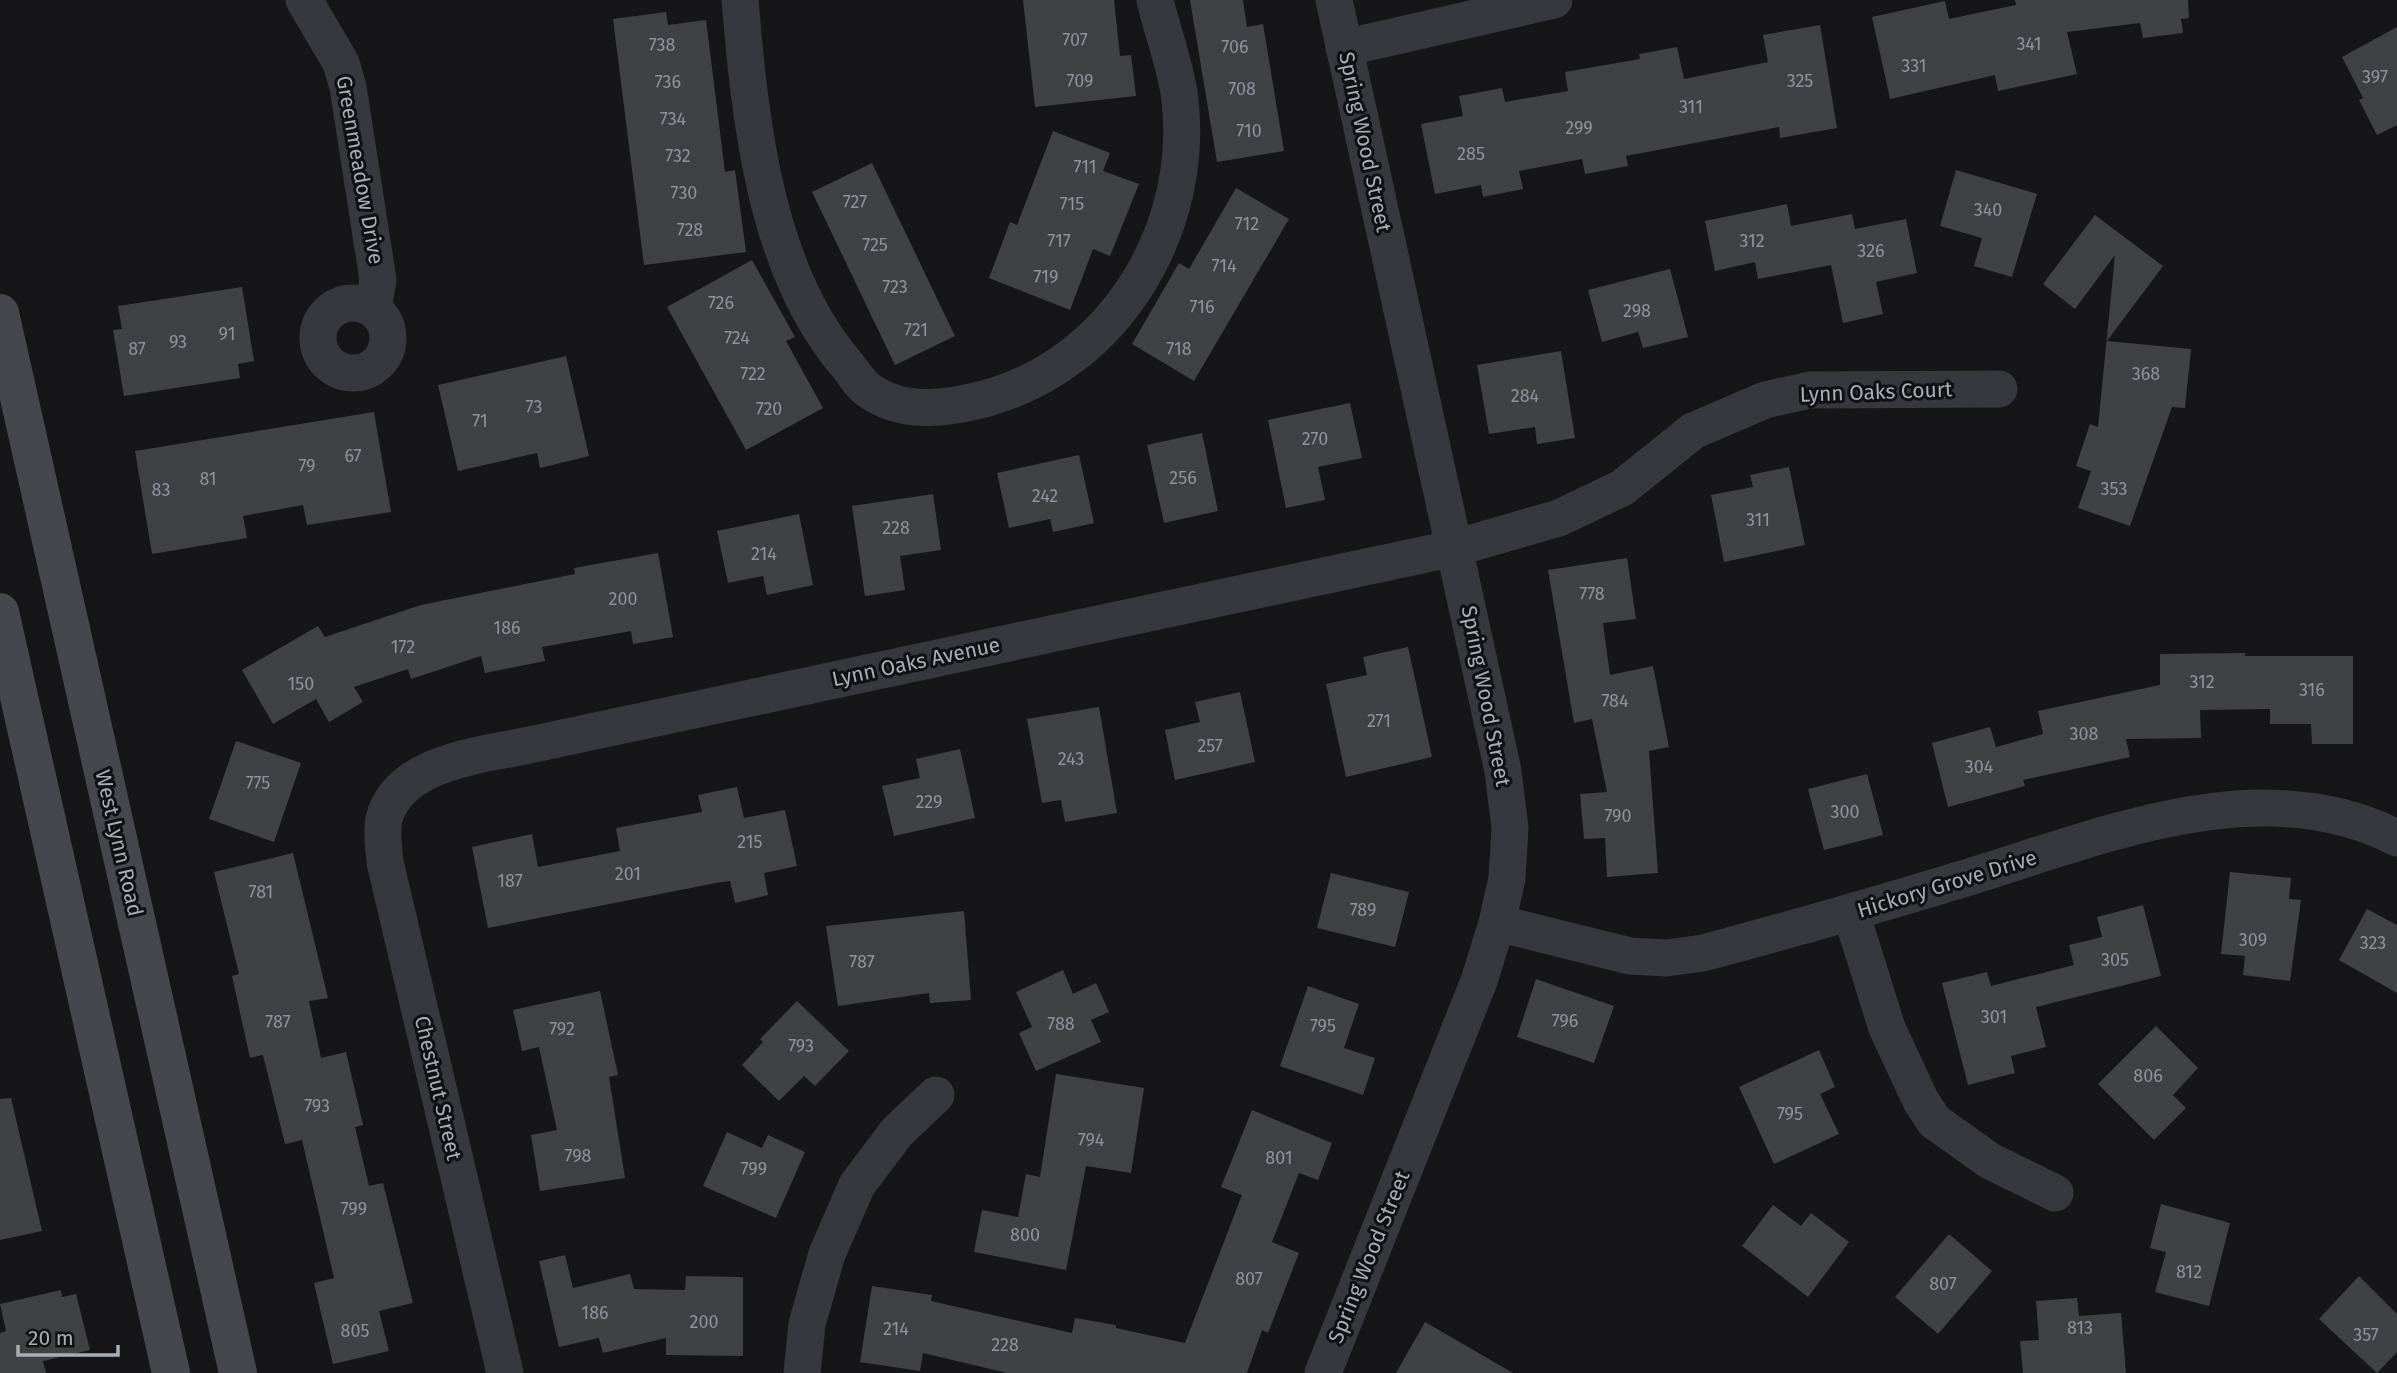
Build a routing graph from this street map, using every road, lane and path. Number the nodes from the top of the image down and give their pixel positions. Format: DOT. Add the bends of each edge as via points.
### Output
graph roads {
  1 [pos="304,0"];
  2 [pos="740,0"];
  3 [pos="1155,0"];
  4 [pos="1334,0"];
  5 [pos="1553,0"];
  6 [pos="1345,48"];
  7 [pos="373,308"];
  8 [pos="0,313"];
  9 [pos="1999,388"];
  10 [pos="1455,548"];
  11 [pos="0,612"];
  12 [pos="391,804"];
  13 [pos="2397,838"];
  14 [pos="1851,913"];
  15 [pos="1497,922"];
  16 [pos="936,1095"];
  17 [pos="2055,1193"];
  18 [pos="171,1373"];
  19 [pos="238,1373"];
  20 [pos="505,1373"];
  21 [pos="802,1373"];
  22 [pos="1323,1373"];
  1 -- 7 [label="street, Greenmeadow Drive" via="341,63 353,105 378,280"];
  2 -- 3 [label="street" via="758,157 779,237 813,317 865,388 904,405 942,408 1006,393 1068,360 1101,334 1152,256 1167,223 1177,181 1180,137 1179,92"];
  4 -- 6 [label="street, Spring Wood Street"];
  5 -- 6 [label="street"];
  6 -- 10 [label="street, Spring Wood Street"];
  8 -- 19 [label="main road, West Lynn Road"];
  9 -- 10 [label="street, Lynn Oaks Court" via="1810,390 1765,400 1693,431 1622,488 1597,500 1559,518"];
  10 -- 12 [label="street, Lynn Oaks Avenue" via="457,762 418,776 401,788"];
  10 -- 15 [label="street, Spring Wood Street" via="1503,771 1510,828 1507,878"];
  11 -- 18 [label="main road"];
  12 -- 20 [label="street, Chestnut Street" via="383,834 385,862"];
  13 -- 14 [label="street, Hickory Grove Drive" via="2311,813 2217,811 2138,827"];
  14 -- 15 [label="street, Hickory Grove Drive" via="1703,953 1666,958 1630,956"];
  14 -- 17 [label="street" via="1887,1028 1934,1121 1990,1161"];
  15 -- 22 [label="street, Spring Wood Street" via="1479,981"];
  16 -- 21 [label="street" via="897,1132 857,1185 827,1254 807,1324"];
}
